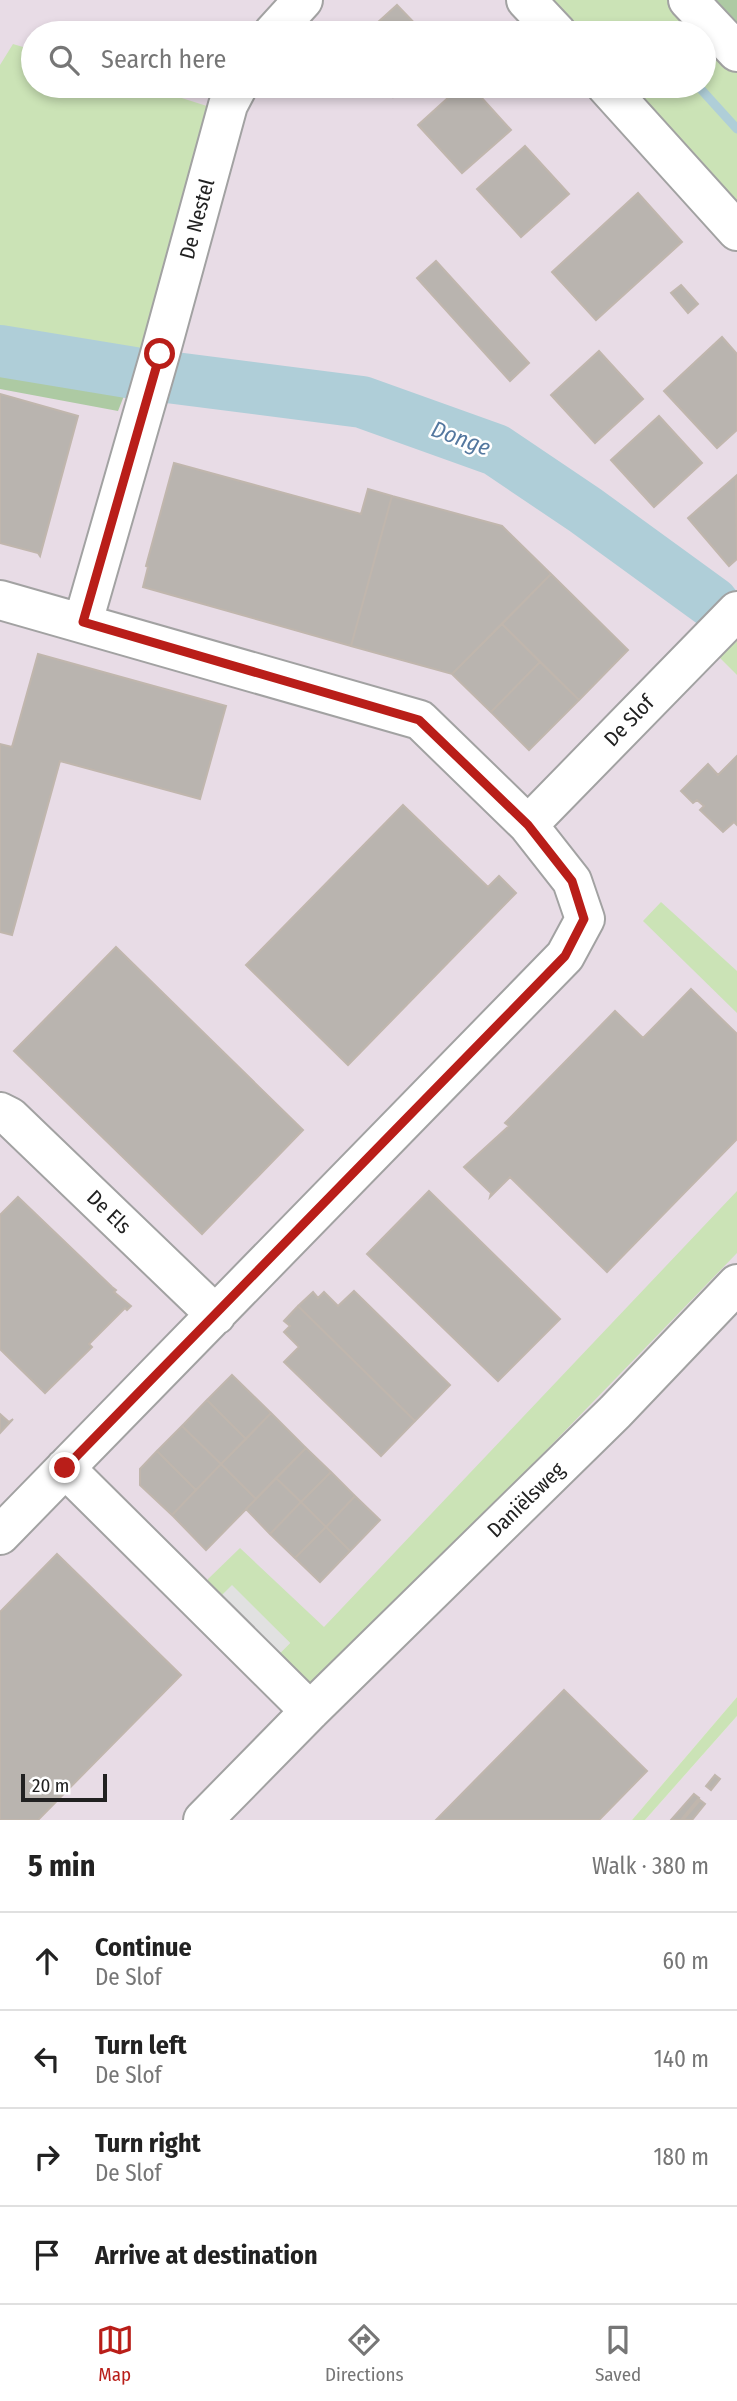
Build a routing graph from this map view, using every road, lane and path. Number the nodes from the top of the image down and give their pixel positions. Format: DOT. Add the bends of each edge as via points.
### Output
graph roads {
  1 [pos="303,0"];
  2 [pos="526,0"];
  3 [pos="688,0"];
  4 [pos="284,21"];
  5 [pos="546,21"];
  6 [pos="708,21"];
  7 [pos="716,29"];
  8 [pos="737,51"];
  9 [pos="232,98"];
  10 [pos="617,98"];
  11 [pos="737,232"];
  12 [pos="0,600"];
  13 [pos="733,614"];
  14 [pos="83,622"];
  15 [pos="528,825"];
  16 [pos="0,1112"];
  17 [pos="737,1284"];
  18 [pos="216,1315"];
  19 [pos="65,1468"];
  20 [pos="0,1535"];
  21 [pos="310,1711"];
  22 [pos="203,1820"];
  1 -- 4 [label="street"];
  2 -- 5 [label="street"];
  3 -- 6 [label="street"];
  7 -- 8 [label="street"];
  9 -- 14 [label="street, De Nestel"];
  10 -- 11 [label="street"];
  12 -- 14 [label="street"];
  13 -- 15 [label="street, De Slof"];
  14 -- 15 [label="street" via="419,720"];
  15 -- 18 [label="street" via="572,881 584,919 565,956"];
  16 -- 18 [label="street, De Els"];
  17 -- 21 [label="street, Daniëlsweg" via="615,1412"];
  18 -- 19 [label="street"];
  19 -- 20 [label="street"];
  19 -- 21 [label="street"];
  21 -- 22 [label="street, Daniëlsweg"];
}
